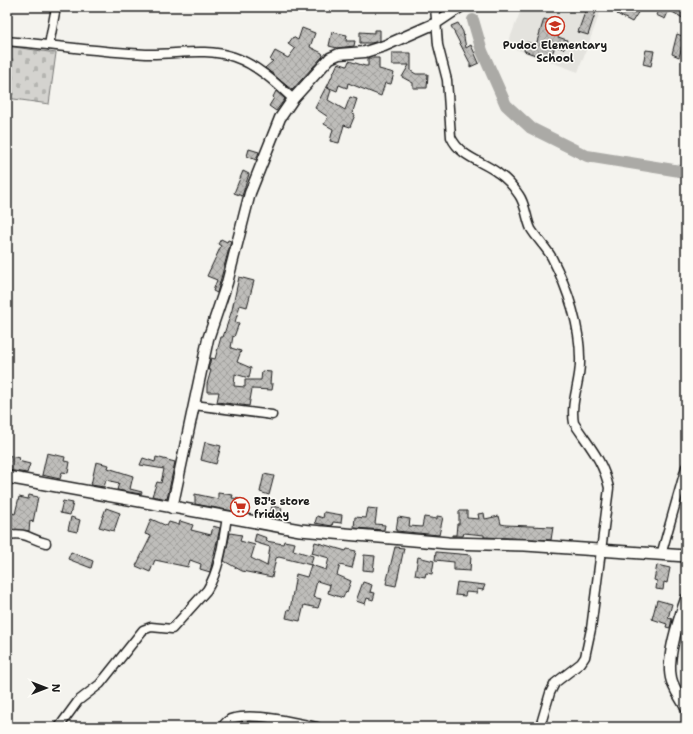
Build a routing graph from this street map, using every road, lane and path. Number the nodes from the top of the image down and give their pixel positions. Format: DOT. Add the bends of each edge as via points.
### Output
graph roads {
  1 [pos="56,7"];
  2 [pos="436,7"];
  3 [pos="460,7"];
  4 [pos="436,23"];
  5 [pos="7,41"];
  6 [pos="49,45"];
  7 [pos="293,98"];
  8 [pos="194,405"];
  9 [pos="272,415"];
  10 [pos="686,467"];
  11 [pos="7,477"];
  12 [pos="172,508"];
  13 [pos="227,518"];
  14 [pos="7,535"];
  15 [pos="46,543"];
  16 [pos="600,550"];
  17 [pos="661,555"];
  18 [pos="686,556"];
  19 [pos="686,599"];
  20 [pos="686,708"];
  21 [pos="59,727"];
  22 [pos="222,727"];
  23 [pos="317,727"];
  24 [pos="540,727"];
  1 -- 6 [label="street"];
  2 -- 4 [label="street"];
  3 -- 4 [label="street"];
  4 -- 7 [label="street" via="377,48 339,54 330,58"];
  4 -- 16 [label="street" via="439,55 447,80 449,131 454,144 462,152 498,172 524,201 532,230 546,248 574,314 580,364 574,423 601,461 610,488"];
  5 -- 6 [label="street"];
  6 -- 7 [label="street" via="147,54 177,52 233,56 251,65"];
  7 -- 8 [label="street" via="278,124 250,193 227,283 208,340"];
  8 -- 9 [label="street"];
  8 -- 12 [label="street"];
  10 -- 17 [label="street"];
  11 -- 12 [label="main road"];
  12 -- 13 [label="main road"];
  13 -- 16 [label="main road" via="300,530 376,538"];
  13 -- 21 [label="street" via="222,548 207,590 172,629 151,627 143,630 100,684 78,701"];
  14 -- 15 [label="street" via="27,535"];
  16 -- 17 [label="main road"];
  16 -- 24 [label="street" via="585,657 555,683"];
  17 -- 18 [label="main road"];
  19 -- 20 [label="street" via="678,623 670,670 674,686"];
  22 -- 23 [label="street" via="228,720 245,717 277,719"];
}
